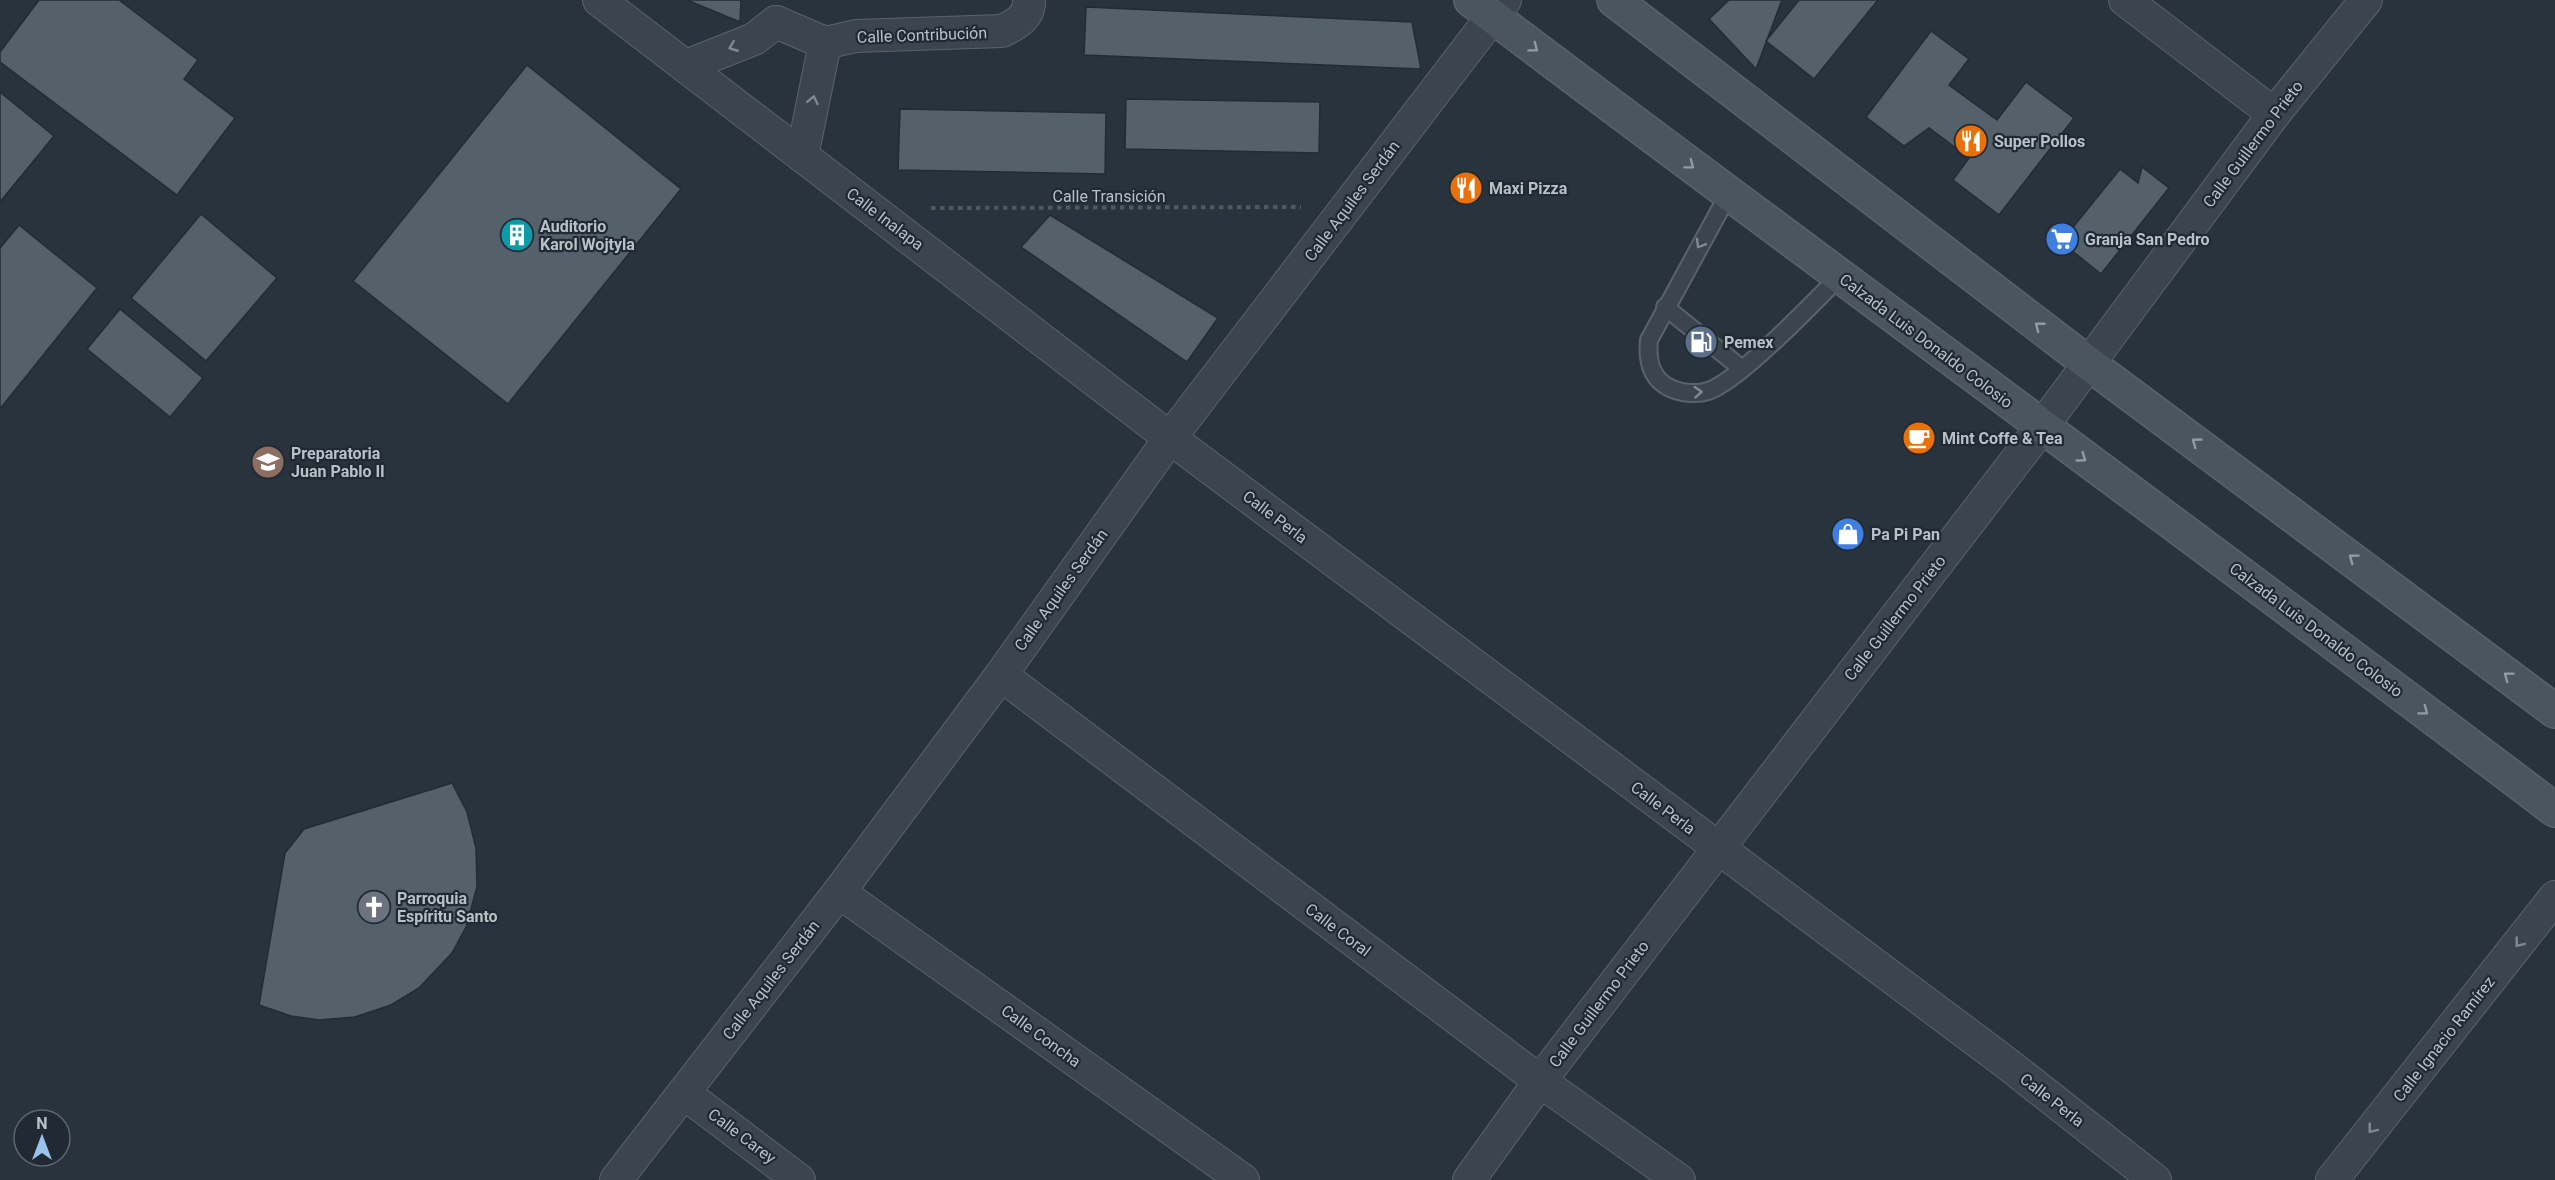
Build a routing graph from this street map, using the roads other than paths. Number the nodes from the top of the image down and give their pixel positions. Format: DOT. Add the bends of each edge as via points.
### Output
graph roads {
  1 [pos="599,0"];
  2 [pos="1614,0"];
  3 [pos="2125,0"];
  4 [pos="2366,0"];
  5 [pos="1490,6"];
  6 [pos="776,11"];
  7 [pos="1023,12"];
  8 [pos="825,43"];
  9 [pos="687,66"];
  10 [pos="2274,114"];
  11 [pos="802,156"];
  12 [pos="1729,193"];
  13 [pos="1839,277"];
  14 [pos="1665,307"];
  15 [pos="2088,363"];
  16 [pos="1741,368"];
  17 [pos="2042,428"];
  18 [pos="1170,438"];
  19 [pos="1000,675"];
  20 [pos="2555,711"];
  21 [pos="2555,810"];
  22 [pos="1718,849"];
  23 [pos="839,892"];
  24 [pos="2555,897"];
  25 [pos="1540,1081"];
  26 [pos="684,1093"];
  27 [pos="616,1180"];
  28 [pos="799,1180"];
  29 [pos="1243,1180"];
  30 [pos="1469,1180"];
  31 [pos="1679,1180"];
  32 [pos="2155,1180"];
  33 [pos="2332,1180"];
  1 -- 9 [label="street, Calle Inalapa"];
  15 -- 2 [label="main road, one-way"];
  3 -- 10 [label="street"];
  4 -- 10 [label="street, Calle Guillermo Prieto"];
  5 -- 12 [label="main road, Calzada Luis Donaldo Colosio, one-way"];
  5 -- 18 [label="street, Calle Aquiles Serdán" via="1347,207"];
  6 -- 8 [label="street"];
  6 -- 9 [label="street, one-way" via="754,39"];
  7 -- 8 [label="street, Calle Contribución" via="1002,31 856,36"];
  11 -- 8 [label="street, one-way"];
  9 -- 11 [label="street, Calle Inalapa"];
  10 -- 15 [label="street, Calle Guillermo Prieto"];
  11 -- 18 [label="street, Calle Inalapa"];
  12 -- 13 [label="main road, Calzada Luis Donaldo Colosio"];
  12 -- 14 [label="lane, one-way"];
  13 -- 16 [label="lane"];
  13 -- 17 [label="main road, Calzada Luis Donaldo Colosio"];
  14 -- 16 [label="lane"];
  14 -- 16 [label="lane, one-way" via="1647,352 1660,383 1675,391 1709,391"];
  15 -- 17 [label="street, Calle Guillermo Prieto"];
  20 -- 15 [label="main road, one-way"];
  17 -- 21 [label="main road, Calzada Luis Donaldo Colosio, one-way" via="2307,621"];
  17 -- 22 [label="street, Calle Guillermo Prieto"];
  18 -- 19 [label="street, Calle Aquiles Serdán"];
  18 -- 22 [label="street, Calle Perla"];
  19 -- 23 [label="street, Calle Aquiles Serdán"];
  19 -- 25 [label="street, Calle Coral"];
  22 -- 25 [label="street, Calle Guillermo Prieto"];
  22 -- 32 [label="street, Calle Perla" via="2005,1062"];
  23 -- 26 [label="street, Calle Aquiles Serdán"];
  23 -- 29 [label="street, Calle Concha"];
  24 -- 33 [label="street, Calle Ignacio Ramírez, one-way"];
  25 -- 30 [label="street, Calle Guillermo Prieto"];
  25 -- 31 [label="street, Calle Coral"];
  26 -- 27 [label="street, Calle Aquiles Serdán"];
  26 -- 28 [label="street, Calle Carey"];
}
